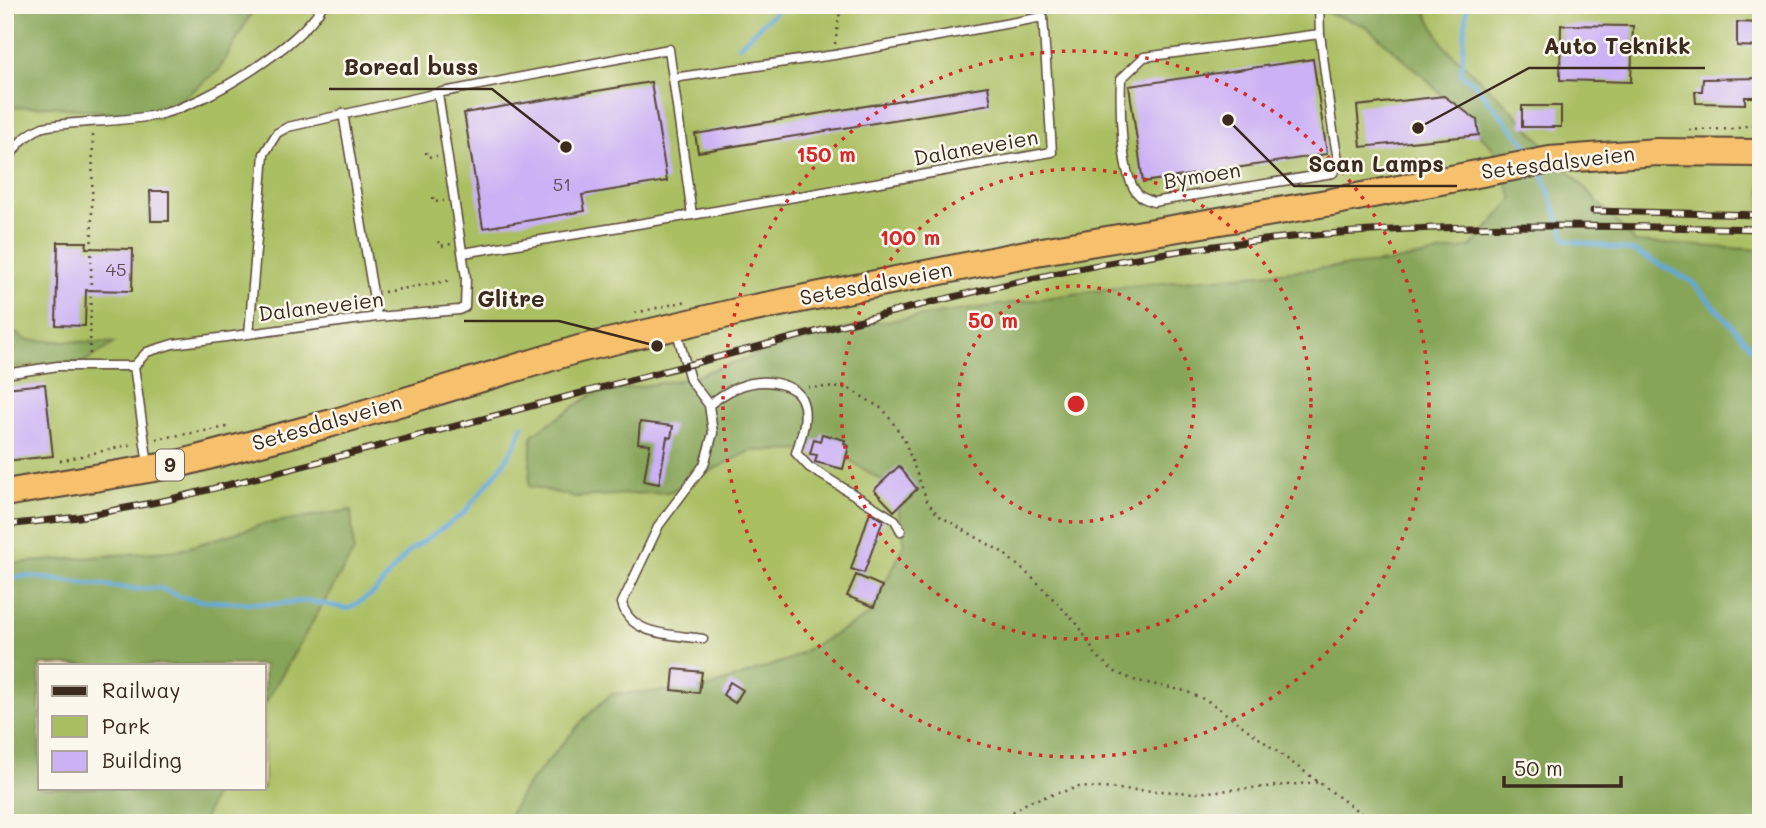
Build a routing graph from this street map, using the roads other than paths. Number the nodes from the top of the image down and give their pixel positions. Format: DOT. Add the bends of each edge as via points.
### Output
graph roads {
  1 [pos="323,5"];
  2 [pos="1319,5"];
  3 [pos="1605,5"];
  4 [pos="1663,5"];
  5 [pos="1320,34"];
  6 [pos="673,78"];
  7 [pos="438,93"];
  8 [pos="344,113"];
  9 [pos="1761,153"];
  10 [pos="5,166"];
  11 [pos="692,215"];
  12 [pos="463,253"];
  13 [pos="377,317"];
  14 [pos="676,326"];
  15 [pos="249,334"];
  16 [pos="134,366"];
  17 [pos="5,374"];
  18 [pos="709,405"];
  19 [pos="149,470"];
  20 [pos="5,492"];
  21 [pos="901,531"];
  22 [pos="703,639"];
  1 -- 10 [label="lane" via="300,36 187,105 147,116 66,123 29,133"];
  2 -- 5 [label="lane, Bymoen"];
  3 -- 4 [label="lane"];
  5 -- 5 [label="lane, Bymoen" via="1144,57 1121,79 1120,110 1130,182 1139,195 1153,202 1333,173 1339,164"];
  6 -- 7 [label="lane" via="669,49"];
  6 -- 11 [label="lane"];
  6 -- 11 [label="lane, Dalaneveien" via="1043,17 1052,152"];
  7 -- 8 [label="lane"];
  7 -- 12 [label="lane, Dalaneveien"];
  8 -- 13 [label="lane"];
  8 -- 15 [label="lane" via="288,127 277,133 264,154"];
  9 -- 14 [label="highway, Setesdalsveien / 9" via="1657,152 1504,167 1326,203 1086,242"];
  11 -- 12 [label="lane, Dalaneveien"];
  12 -- 13 [label="lane, Dalaneveien" via="465,307"];
  13 -- 15 [label="lane, Dalaneveien"];
  14 -- 18 [label="lane" via="690,380"];
  14 -- 19 [label="highway, Setesdalsveien / 9" via="542,358 272,440"];
  15 -- 16 [label="lane, Dalaneveien" via="173,344 147,352"];
  16 -- 17 [label="lane" via="90,364"];
  16 -- 19 [label="lane"];
  18 -- 21 [label="lane" via="726,391 753,382 795,390 803,400 805,415 796,453 809,467 895,520"];
  18 -- 22 [label="lane" via="713,433 704,465 659,525 623,597 624,614 632,623"];
  19 -- 20 [label="highway, Setesdalsveien / 9"];
}
